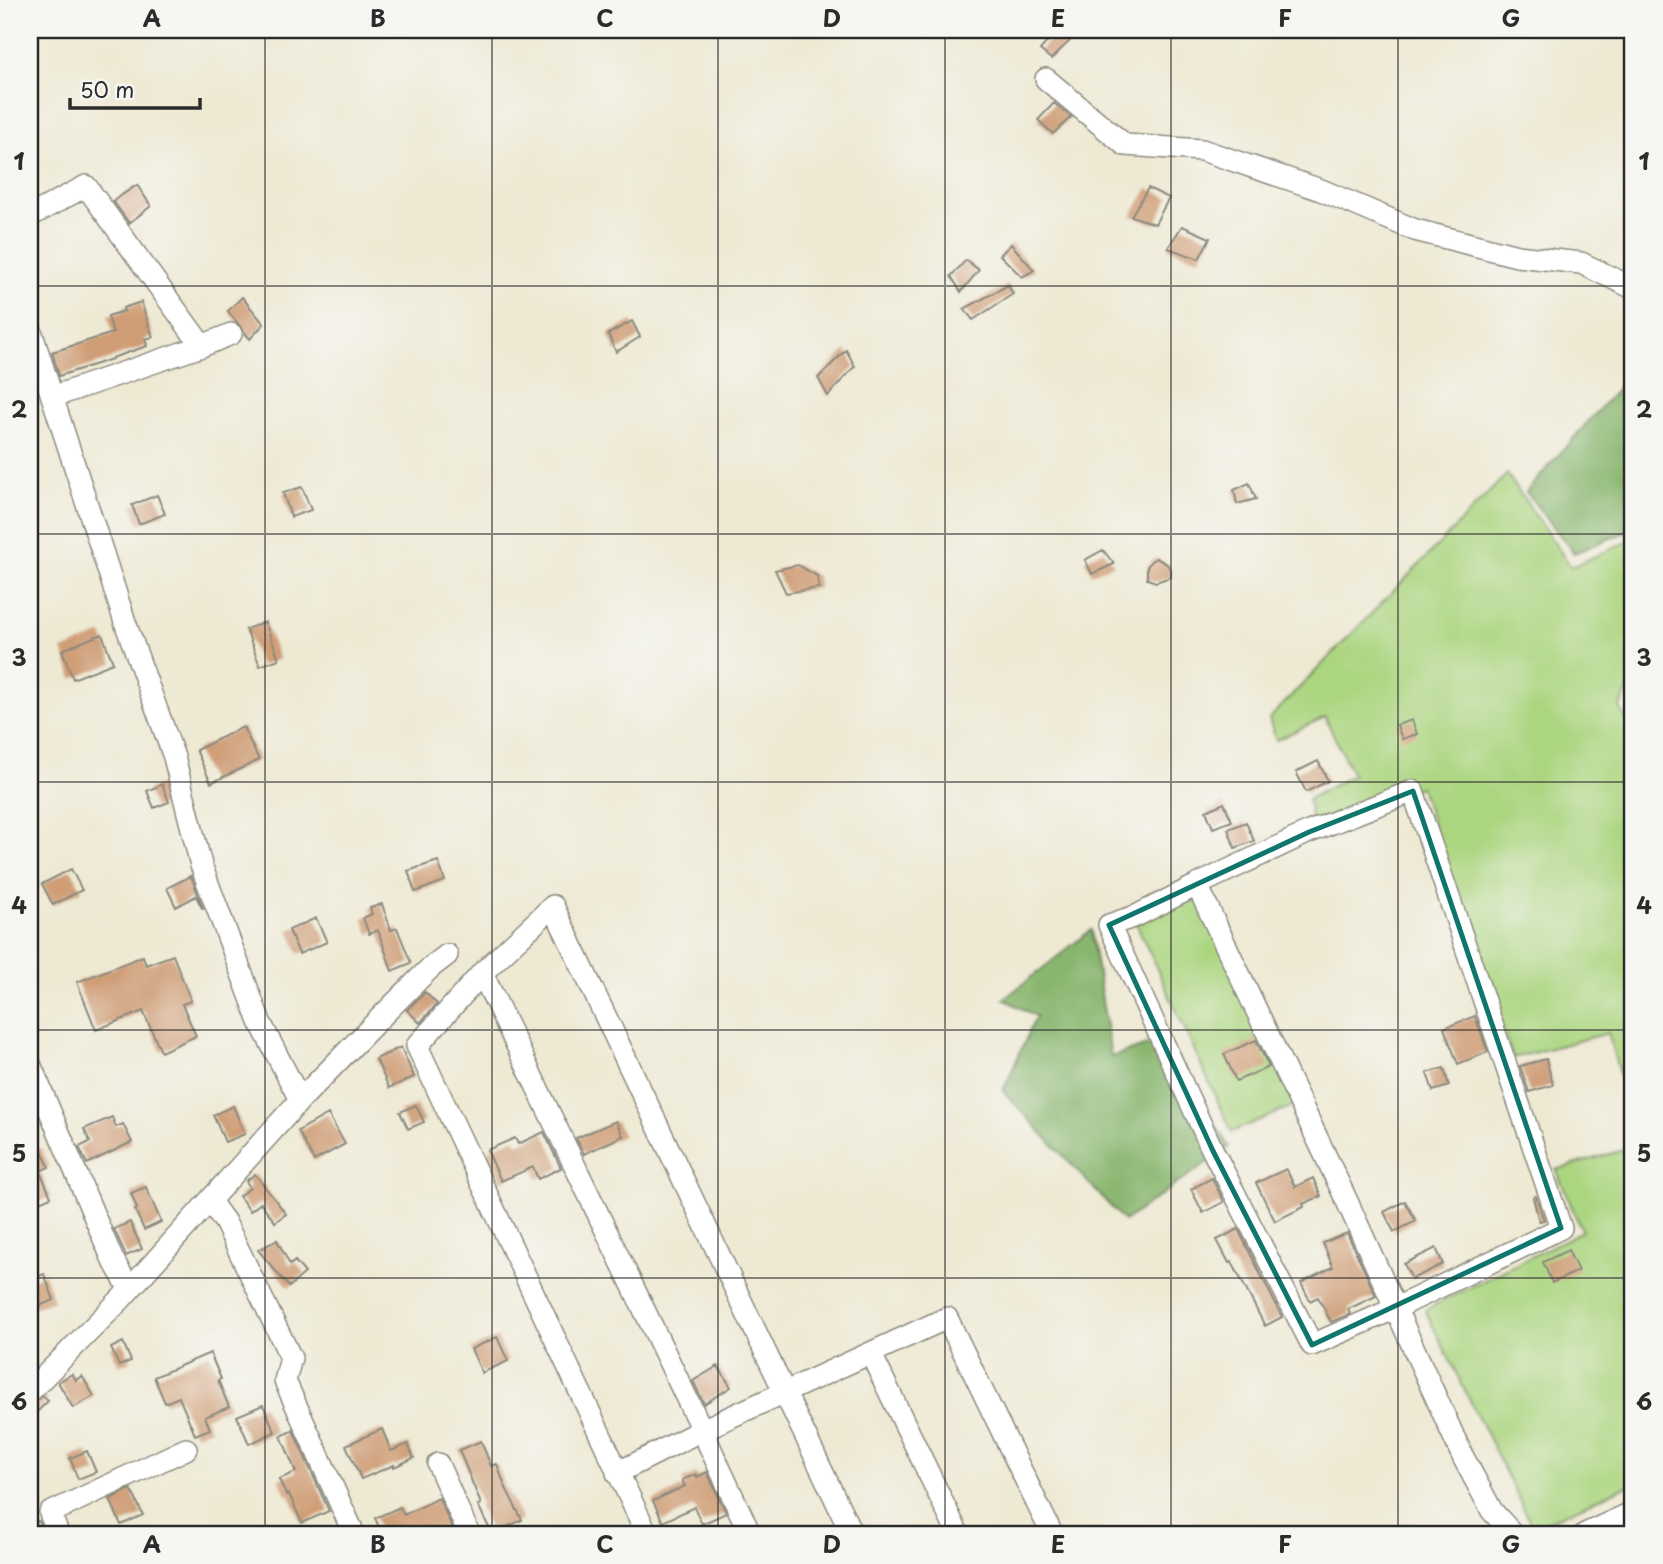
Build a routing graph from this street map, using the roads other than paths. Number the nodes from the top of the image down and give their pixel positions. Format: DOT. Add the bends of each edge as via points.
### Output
graph roads {
  1 [pos="1046,79"];
  2 [pos="30,216"];
  3 [pos="1633,288"];
  4 [pos="30,328"];
  5 [pos="231,334"];
  6 [pos="202,346"];
  7 [pos="51,397"];
  8 [pos="1197,885"];
  9 [pos="447,955"];
  10 [pos="482,973"];
  11 [pos="30,1063"];
  12 [pos="300,1100"];
  13 [pos="210,1201"];
  14 [pos="129,1289"];
  15 [pos="1396,1308"];
  16 [pos="871,1354"];
  17 [pos="30,1391"];
  18 [pos="785,1391"];
  19 [pos="702,1430"];
  20 [pos="186,1449"];
  21 [pos="438,1464"];
  22 [pos="617,1473"];
  23 [pos="1633,1512"];
  24 [pos="58,1534"];
  25 [pos="354,1534"];
  26 [pos="469,1534"];
  27 [pos="647,1534"];
  28 [pos="749,1534"];
  29 [pos="852,1534"];
  30 [pos="958,1534"];
  31 [pos="1052,1534"];
  32 [pos="1513,1534"];
  33 [pos="1585,1534"];
  1 -- 3 [label="street" via="1125,145 1202,150 1321,190 1415,230 1517,256 1581,263"];
  2 -- 6 [label="street" via="86,186"];
  4 -- 7 [label="street"];
  5 -- 6 [label="street"];
  6 -- 7 [label="street"];
  7 -- 12 [label="street" via="174,757 201,865 260,1022"];
  8 -- 15 [label="street"];
  8 -- 15 [label="street" via="1109,925 1213,1151 1312,1345"];
  8 -- 15 [label="street" via="1309,832 1413,791 1562,1228"];
  9 -- 12 [label="street"];
  10 -- 18 [label="street" via="553,906"];
  10 -- 19 [label="street"];
  10 -- 22 [label="street" via="417,1046"];
  11 -- 14 [label="street"];
  12 -- 13 [label="street"];
  13 -- 14 [label="street"];
  13 -- 25 [label="street" via="225,1222 292,1358 285,1381"];
  14 -- 17 [label="street"];
  15 -- 32 [label="street" via="1463,1457 1492,1511"];
  16 -- 18 [label="street"];
  16 -- 30 [label="street"];
  16 -- 31 [label="street" via="947,1318"];
  18 -- 19 [label="street"];
  18 -- 29 [label="street"];
  19 -- 22 [label="street"];
  19 -- 28 [label="street"];
  20 -- 24 [label="street" via="50,1513"];
  21 -- 26 [label="street"];
  22 -- 27 [label="street"];
  23 -- 33 [label="street"];
}
